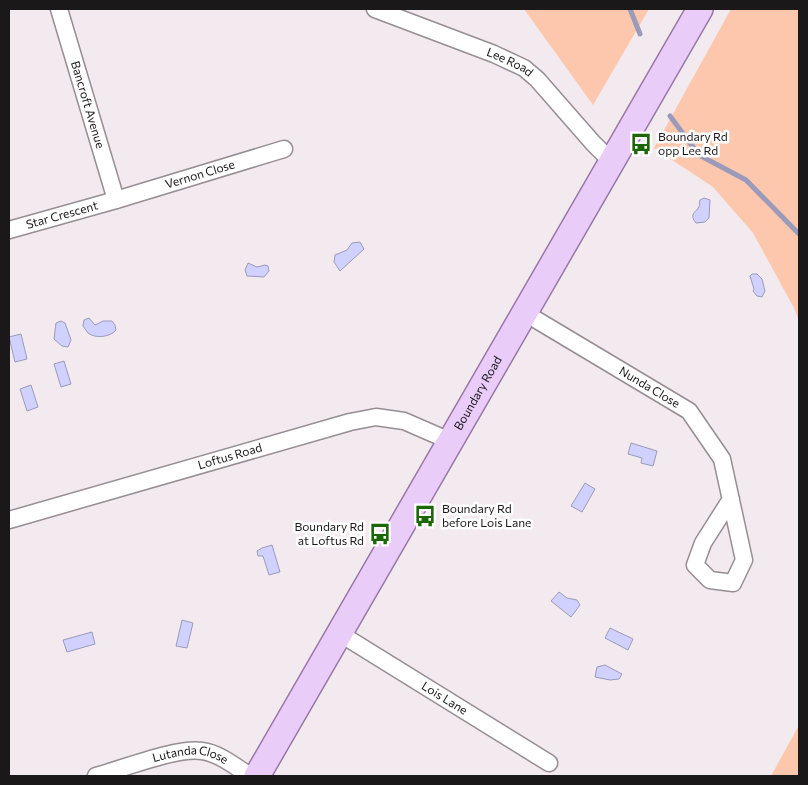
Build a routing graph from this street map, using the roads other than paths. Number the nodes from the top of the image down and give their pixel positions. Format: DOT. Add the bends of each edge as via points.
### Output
graph roads {
  1 [pos="59,9"];
  2 [pos="375,9"];
  3 [pos="700,9"];
  4 [pos="284,149"];
  5 [pos="612,162"];
  6 [pos="116,200"];
  7 [pos="9,230"];
  8 [pos="525,313"];
  9 [pos="450,441"];
  10 [pos="731,499"];
  11 [pos="9,520"];
  12 [pos="339,633"];
  13 [pos="550,762"];
  14 [pos="96,776"];
  15 [pos="250,776"];
  16 [pos="258,776"];
  1 -- 6 [label="street, Bancroft Avenue"];
  2 -- 5 [label="street, Lee Road" via="524,68 538,78"];
  3 -- 5 [label="main road, Boundary Road"];
  4 -- 6 [label="street, Vernon Close"];
  5 -- 8 [label="main road, Boundary Road"];
  6 -- 7 [label="street, Star Crescent"];
  8 -- 9 [label="main road, Boundary Road"];
  8 -- 10 [label="street, Nunda Close" via="689,411 722,459"];
  9 -- 11 [label="street, Loftus Road" via="404,421 376,417"];
  9 -- 12 [label="main road, Boundary Road"];
  10 -- 10 [label="street, Nunda Close" via="744,560 733,583 710,580 696,565 703,543"];
  12 -- 13 [label="street, Lois Lane"];
  12 -- 16 [label="main road, Boundary Road"];
  14 -- 15 [label="street, Lutanda Close" via="180,752 203,751"];
}
